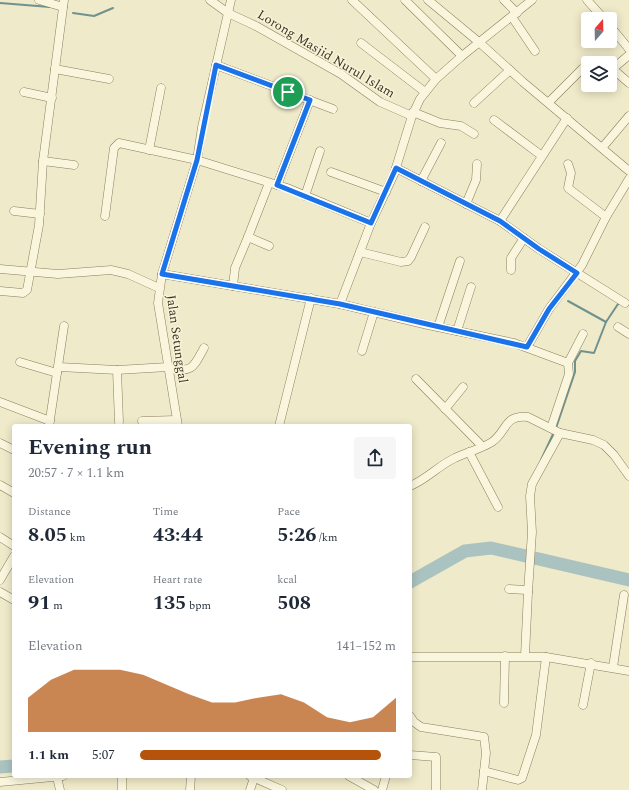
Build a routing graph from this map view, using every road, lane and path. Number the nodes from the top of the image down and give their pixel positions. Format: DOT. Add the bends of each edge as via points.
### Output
graph roads {
  1 [pos="39,0"];
  2 [pos="210,0"];
  3 [pos="231,0"];
  4 [pos="352,0"];
  5 [pos="405,0"];
  6 [pos="428,0"];
  7 [pos="504,0"];
  8 [pos="532,0"];
  9 [pos="587,0"];
  10 [pos="63,3"];
  11 [pos="598,12"];
  12 [pos="228,13"];
  13 [pos="514,15"];
  14 [pos="617,34"];
  15 [pos="480,42"];
  16 [pos="361,43"];
  17 [pos="629,49"];
  18 [pos="535,51"];
  19 [pos="629,55"];
  20 [pos="462,56"];
  21 [pos="216,65"];
  22 [pos="55,69"];
  23 [pos="510,70"];
  24 [pos="581,70"];
  25 [pos="109,79"];
  26 [pos="436,79"];
  27 [pos="629,83"];
  28 [pos="161,88"];
  29 [pos="24,92"];
  30 [pos="425,92"];
  31 [pos="52,98"];
  32 [pos="310,100"];
  33 [pos="549,102"];
  34 [pos="474,103"];
  35 [pos="333,108"];
  36 [pos="413,114"];
  37 [pos="629,116"];
  38 [pos="567,118"];
  39 [pos="494,120"];
  40 [pos="474,134"];
  41 [pos="441,143"];
  42 [pos="602,148"];
  43 [pos="149,150"];
  44 [pos="320,151"];
  45 [pos="542,156"];
  46 [pos="197,160"];
  47 [pos="43,161"];
  48 [pos="477,164"];
  49 [pos="568,164"];
  50 [pos="74,165"];
  51 [pos="396,168"];
  52 [pos="629,171"];
  53 [pos="331,172"];
  54 [pos="629,179"];
  55 [pos="421,181"];
  56 [pos="269,183"];
  57 [pos="277,185"];
  58 [pos="386,192"];
  59 [pos="305,196"];
  60 [pos="466,204"];
  61 [pos="14,211"];
  62 [pos="40,214"];
  63 [pos="105,216"];
  64 [pos="606,216"];
  65 [pos="500,221"];
  66 [pos="371,223"];
  67 [pos="425,227"];
  68 [pos="248,237"];
  69 [pos="524,238"];
  70 [pos="269,246"];
  71 [pos="360,252"];
  72 [pos="460,261"];
  73 [pos="0,268"];
  74 [pos="511,270"];
  75 [pos="30,272"];
  76 [pos="577,273"];
  77 [pos="162,274"];
  78 [pos="233,286"];
  79 [pos="159,288"];
  80 [pos="471,288"];
  81 [pos="0,291"];
  82 [pos="311,298"];
  83 [pos="625,303"];
  84 [pos="340,304"];
  85 [pos="374,312"];
  86 [pos="64,326"];
  87 [pos="438,327"];
  88 [pos="618,327"];
  89 [pos="457,331"];
  90 [pos="583,334"];
  91 [pos="629,334"];
  92 [pos="527,347"];
  93 [pos="204,348"];
  94 [pos="362,351"];
  95 [pos="20,362"];
  96 [pos="568,363"];
  97 [pos="169,368"];
  98 [pos="58,370"];
  99 [pos="117,370"];
  100 [pos="416,379"];
  101 [pos="463,387"];
  102 [pos="0,402"];
  103 [pos="444,409"];
  104 [pos="142,421"];
  105 [pos="119,422"];
  106 [pos="50,423"];
  107 [pos="177,423"];
  108 [pos="280,424"];
  109 [pos="555,430"];
  110 [pos="0,443"];
  111 [pos="482,446"];
  112 [pos="12,449"];
  113 [pos="470,452"];
  114 [pos="629,476"];
  115 [pos="0,485"];
  116 [pos="412,485"];
  117 [pos="12,492"];
  118 [pos="498,506"];
  119 [pos="0,537"];
  120 [pos="12,545"];
  121 [pos="12,559"];
  122 [pos="0,580"];
  123 [pos="509,589"];
  124 [pos="0,592"];
  125 [pos="528,592"];
  126 [pos="624,595"];
  127 [pos="12,599"];
  128 [pos="505,656"];
  129 [pos="525,656"];
  130 [pos="412,657"];
  131 [pos="546,657"];
  132 [pos="591,663"];
  133 [pos="613,667"];
  134 [pos="629,671"];
  135 [pos="504,702"];
  136 [pos="583,705"];
  137 [pos="412,719"];
  138 [pos="412,755"];
  139 [pos="484,771"];
  140 [pos="40,778"];
  141 [pos="60,778"];
  142 [pos="122,778"];
  143 [pos="191,778"];
  144 [pos="252,778"];
  145 [pos="254,778"];
  146 [pos="353,778"];
  147 [pos="385,778"];
  148 [pos="0,782"];
  149 [pos="60,790"];
  150 [pos="122,790"];
  151 [pos="190,790"];
  152 [pos="250,790"];
  153 [pos="282,790"];
  154 [pos="374,790"];
  155 [pos="382,790"];
  156 [pos="436,790"];
  157 [pos="482,790"];
  1 -- 10 [label="street"];
  2 -- 12 [label="street, Lorong Masjid Nurul Islam"];
  3 -- 12 [label="street, Jalan Setunggal"];
  4 -- 26 [label="street"];
  5 -- 20 [label="street"];
  6 -- 15 [label="street"];
  7 -- 13 [label="street"];
  8 -- 13 [label="street"];
  9 -- 11 [label="street"];
  10 -- 22 [label="street"];
  12 -- 21 [label="street, Jalan Setunggal"];
  12 -- 36 [label="street, Lorong Masjid Nurul Islam" via="340,74 380,102"];
  13 -- 15 [label="street"];
  13 -- 18 [label="street"];
  14 -- 17 [label="street"];
  15 -- 20 [label="street"];
  15 -- 23 [label="street"];
  16 -- 30 [label="street"];
  19 -- 27 [label="street" via="614,70"];
  20 -- 26 [label="street"];
  21 -- 32 [label="street"];
  21 -- 46 [label="street, Jalan Setunggal"];
  22 -- 25 [label="street"];
  22 -- 31 [label="street"];
  23 -- 33 [label="street"];
  23 -- 34 [label="street"];
  24 -- 33 [label="street"];
  26 -- 30 [label="street"];
  28 -- 43 [label="street"];
  29 -- 31 [label="street"];
  30 -- 36 [label="street"];
  31 -- 47 [label="street"];
  32 -- 35 [label="street"];
  32 -- 57 [label="street"];
  33 -- 38 [label="street"];
  36 -- 40 [label="street, Lorong Masjid Nurul Islam" via="440,123 461,126"];
  36 -- 51 [label="street"];
  37 -- 42 [label="street"];
  38 -- 42 [label="street"];
  38 -- 45 [label="street"];
  39 -- 45 [label="street"];
  41 -- 55 [label="street"];
  42 -- 52 [label="street"];
  43 -- 46 [label="street"];
  43 -- 63 [label="street" via="116,145"];
  44 -- 59 [label="street"];
  45 -- 65 [label="street"];
  46 -- 56 [label="street"];
  46 -- 77 [label="street, Jalan Setunggal"];
  47 -- 50 [label="street"];
  47 -- 62 [label="street"];
  48 -- 60 [label="street" via="476,180"];
  49 -- 64 [label="street" via="571,174 568,188"];
  51 -- 55 [label="street"];
  51 -- 58 [label="street"];
  53 -- 58 [label="street"];
  54 -- 64 [label="street"];
  55 -- 60 [label="street"];
  56 -- 57 [label="street"];
  56 -- 68 [label="street"];
  57 -- 59 [label="street"];
  58 -- 66 [label="street"];
  59 -- 66 [label="street"];
  60 -- 65 [label="street"];
  61 -- 62 [label="street"];
  62 -- 75 [label="street"];
  64 -- 76 [label="street" via="587,258"];
  65 -- 69 [label="street"];
  66 -- 71 [label="street"];
  67 -- 71 [label="street" via="408,261 401,262"];
  68 -- 70 [label="street"];
  68 -- 78 [label="street" via="235,268"];
  69 -- 74 [label="street" via="511,258"];
  69 -- 76 [label="street"];
  71 -- 84 [label="street"];
  72 -- 87 [label="street"];
  73 -- 75 [label="street"];
  75 -- 79 [label="street" via="58,274 116,270"];
  75 -- 81 [label="street" via="25,292"];
  76 -- 83 [label="street"];
  76 -- 92 [label="street" via="549,309"];
  77 -- 78 [label="street"];
  77 -- 79 [label="street, Jalan Setunggal"];
  78 -- 82 [label="street"];
  79 -- 97 [label="street, Jalan Setunggal" via="158,303"];
  80 -- 89 [label="street"];
  82 -- 84 [label="street"];
  82 -- 108 [label="street"];
  84 -- 85 [label="street"];
  85 -- 87 [label="street"];
  85 -- 94 [label="street"];
  86 -- 98 [label="street"];
  87 -- 89 [label="street"];
  88 -- 91 [label="street"];
  89 -- 92 [label="street"];
  90 -- 96 [label="street"];
  92 -- 96 [label="street"];
  93 -- 97 [label="street" via="190,370"];
  95 -- 98 [label="street"];
  96 -- 109 [label="street" via="569,374"];
  97 -- 99 [label="street"];
  97 -- 107 [label="street, Jalan Setunggal"];
  98 -- 99 [label="street"];
  98 -- 106 [label="street"];
  99 -- 105 [label="street"];
  100 -- 103 [label="street"];
  101 -- 103 [label="street"];
  102 -- 106 [label="street"];
  103 -- 111 [label="street"];
  104 -- 107 [label="street"];
  109 -- 111 [label="street" via="528,418 513,419 494,440"];
  109 -- 114 [label="street" via="604,445"];
  109 -- 125 [label="street" via="532,484"];
  110 -- 112 [label="street"];
  111 -- 113 [label="street"];
  113 -- 116 [label="street" via="444,463"];
  113 -- 118 [label="street"];
  115 -- 117 [label="street"];
  119 -- 120 [label="street"];
  121 -- 122 [label="street"];
  123 -- 125 [label="street"];
  124 -- 127 [label="street"];
  125 -- 129 [label="street"];
  126 -- 133 [label="street"];
  128 -- 129 [label="street"];
  128 -- 130 [label="street"];
  128 -- 135 [label="street"];
  129 -- 131 [label="street"];
  131 -- 132 [label="street"];
  131 -- 139 [label="street" via="536,735 522,778 518,780"];
  132 -- 133 [label="street"];
  132 -- 136 [label="street"];
  133 -- 134 [label="street"];
  137 -- 139 [label="street" via="421,727 482,736 486,746"];
  138 -- 156 [label="street" via="436,757"];
  139 -- 157 [label="street"];
  140 -- 148 [label="street"];
  141 -- 149 [label="street"];
  142 -- 150 [label="street"];
  143 -- 151 [label="street"];
  144 -- 152 [label="street"];
  145 -- 153 [label="street"];
  146 -- 154 [label="street"];
  147 -- 155 [label="street"];
}
